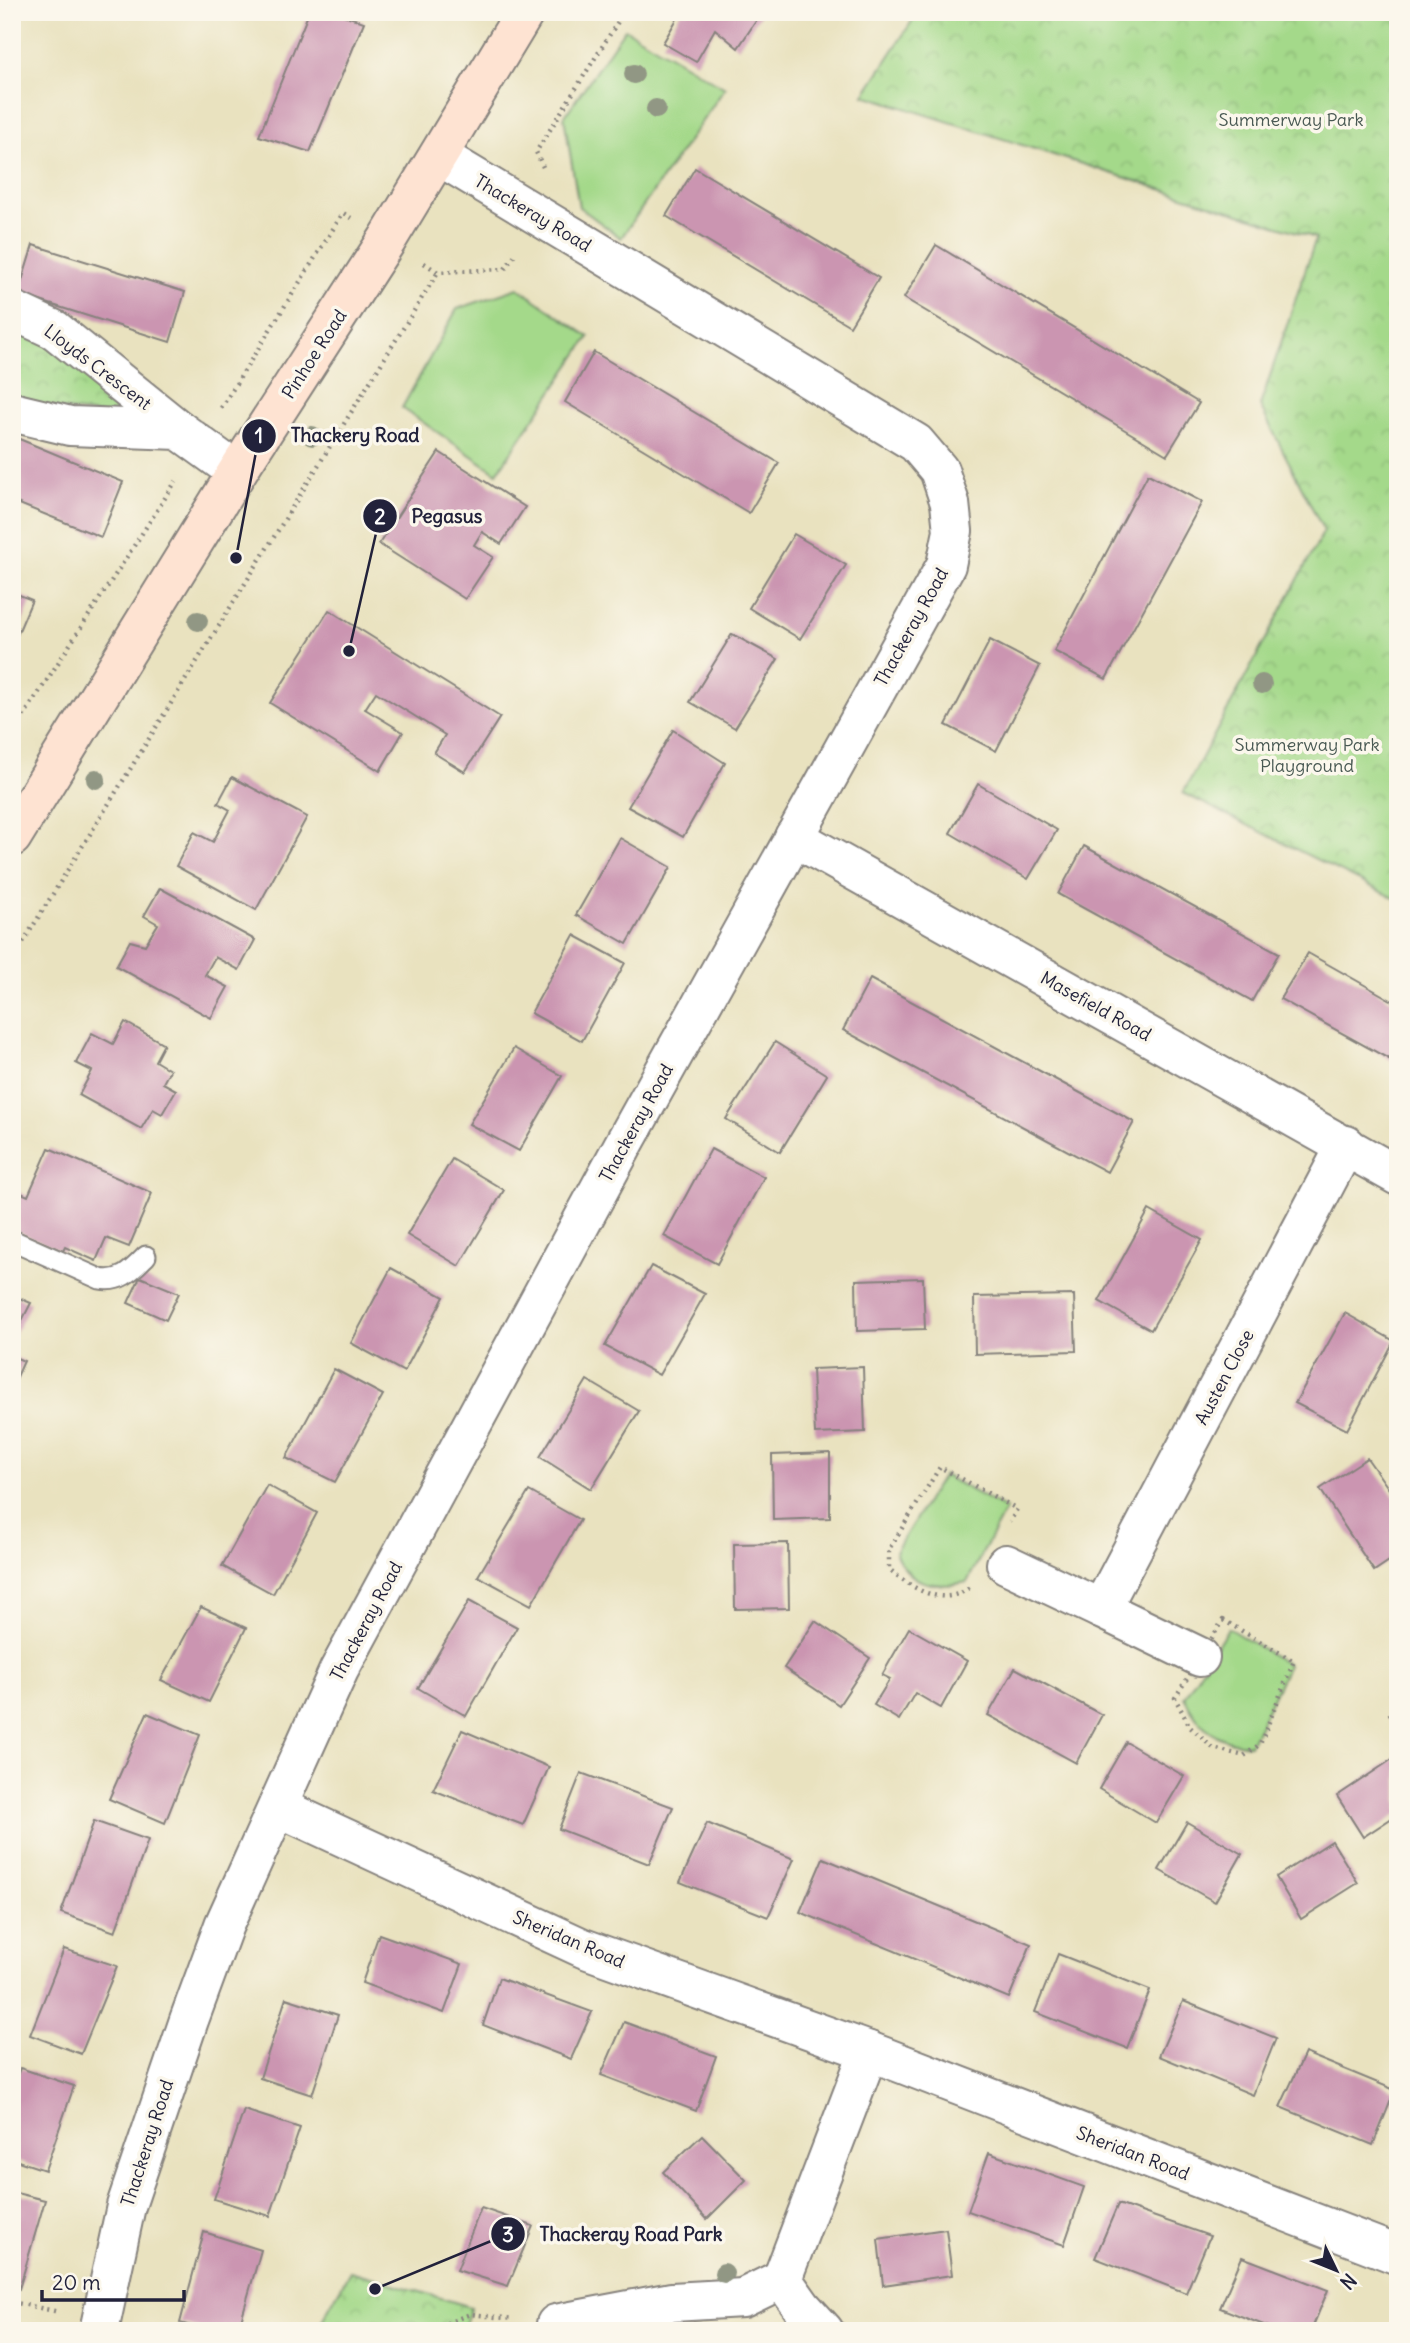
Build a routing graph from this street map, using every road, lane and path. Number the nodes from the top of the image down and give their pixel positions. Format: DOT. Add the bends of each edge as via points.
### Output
graph roads {
  1 [pos="525,12"];
  2 [pos="439,156"];
  3 [pos="438,272"];
  4 [pos="12,310"];
  5 [pos="12,412"];
  6 [pos="179,430"];
  7 [pos="237,472"];
  8 [pos="12,837"];
  9 [pos="794,837"];
  10 [pos="12,960"];
  11 [pos="1346,1146"];
  12 [pos="1398,1176"];
  13 [pos="12,1240"];
  14 [pos="146,1256"];
  15 [pos="999,1562"];
  16 [pos="1101,1609"];
  17 [pos="1200,1657"];
  18 [pos="278,1807"];
  19 [pos="869,2051"];
  20 [pos="1398,2255"];
  21 [pos="782,2279"];
  22 [pos="556,2324"];
  23 [pos="99,2331"];
  24 [pos="428,2331"];
  25 [pos="824,2331"];
  1 -- 2 [label="main road, Pinhoe Road"];
  2 -- 7 [label="main road, Pinhoe Road"];
  2 -- 9 [label="street, Thackeray Road" via="916,443 939,470 953,531 946,565"];
  3 -- 10 [label="path"];
  4 -- 6 [label="street, Lloyds Crescent" via="55,330"];
  5 -- 6 [label="street, Lloyds Crescent" via="69,426"];
  6 -- 7 [label="street, Lloyds Crescent"];
  7 -- 8 [label="main road, Pinhoe Road"];
  9 -- 11 [label="street, Masefield Road"];
  9 -- 18 [label="street, Thackeray Road" via="352,1646"];
  11 -- 12 [label="street, Masefield Road"];
  11 -- 16 [label="street, Austen Close"];
  13 -- 14 [label="lane" via="111,1281 129,1273"];
  15 -- 15 [label="path" via="963,1592 937,1597 910,1587 889,1569 889,1549 940,1467 1017,1509"];
  15 -- 16 [label="street"];
  16 -- 17 [label="street"];
  17 -- 17 [label="path" via="1175,1698 1190,1727 1213,1748 1244,1756 1260,1744 1294,1661 1223,1620"];
  18 -- 19 [label="street, Sheridan Road" via="583,1948"];
  18 -- 23 [label="street, Thackeray Road" via="224,1925 157,2110 126,2206"];
  19 -- 20 [label="street, Sheridan Road"];
  19 -- 21 [label="street"];
  21 -- 22 [label="street" via="743,2298 672,2302"];
  21 -- 25 [label="street"];
  22 -- 24 [label="path" via="470,2314"];
}
